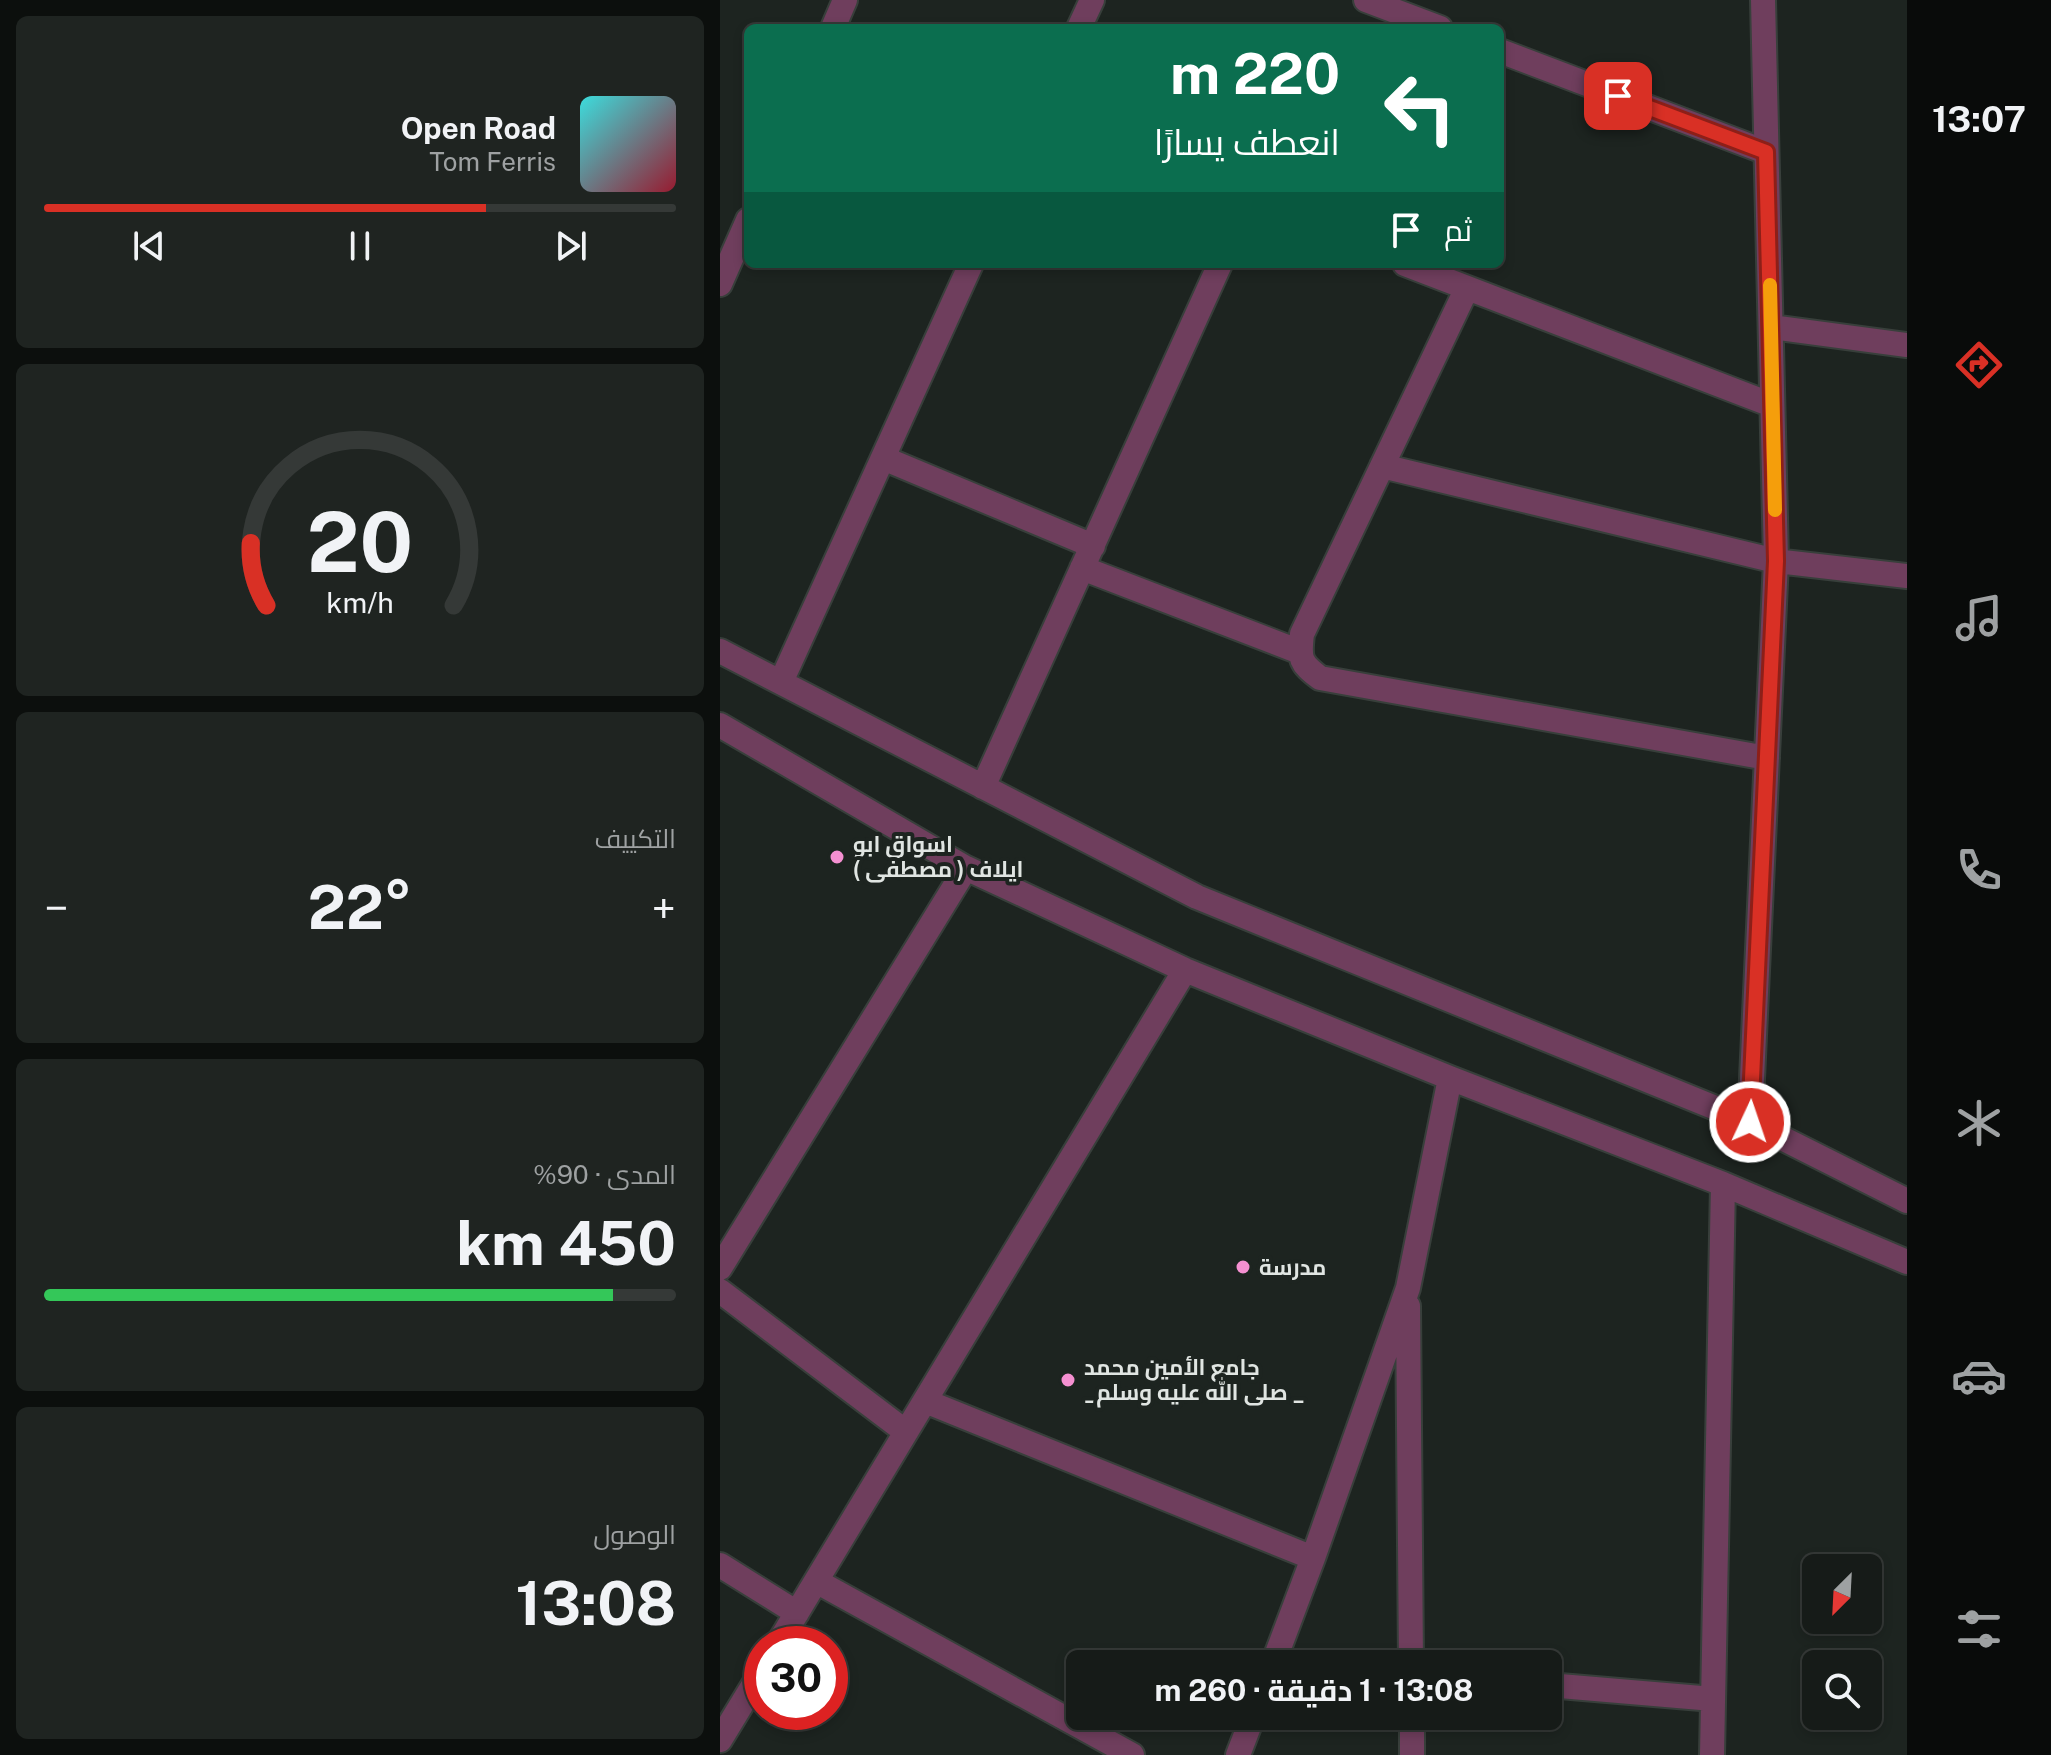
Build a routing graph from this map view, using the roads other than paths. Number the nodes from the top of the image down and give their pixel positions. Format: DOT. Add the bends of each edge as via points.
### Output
graph roads {
  1 [pos="845,0"];
  2 [pos="1366,0"];
  3 [pos="1763,0"];
  4 [pos="1086,2"];
  5 [pos="835,24"];
  6 [pos="1080,24"];
  7 [pos="1429,24"];
  8 [pos="1504,53"];
  9 [pos="1766,152"];
  10 [pos="744,229"];
  11 [pos="969,268"];
  12 [pos="1218,268"];
  13 [pos="1415,268"];
  14 [pos="720,284"];
  15 [pos="1467,288"];
  16 [pos="1771,327"];
  17 [pos="1907,345"];
  18 [pos="1772,405"];
  19 [pos="883,458"];
  20 [pos="1382,466"];
  21 [pos="1088,557"];
  22 [pos="1776,561"];
  23 [pos="1907,576"];
  24 [pos="720,651"];
  25 [pos="1300,652"];
  26 [pos="781,682"];
  27 [pos="720,725"];
  28 [pos="1767,758"];
  29 [pos="983,787"];
  30 [pos="966,868"];
  31 [pos="1185,970"];
  32 [pos="1450,1078"];
  33 [pos="1750,1122"];
  34 [pos="1723,1184"];
  35 [pos="1907,1201"];
  36 [pos="1907,1262"];
  37 [pos="720,1268"];
  38 [pos="1408,1288"];
  39 [pos="720,1291"];
  40 [pos="925,1401"];
  41 [pos="906,1432"];
  42 [pos="1313,1558"];
  43 [pos="720,1565"];
  44 [pos="816,1581"];
  45 [pos="797,1613"];
  46 [pos="789,1626"];
  47 [pos="1278,1650"];
  48 [pos="1411,1650"];
  49 [pos="1562,1686"];
  50 [pos="1713,1699"];
  51 [pos="744,1701"];
  52 [pos="1248,1730"];
  53 [pos="1412,1730"];
  54 [pos="720,1740"];
  55 [pos="1132,1755"];
  56 [pos="1238,1755"];
  57 [pos="1412,1755"];
  58 [pos="1712,1755"];
  1 -- 5 [label="street"];
  2 -- 7 [label="street"];
  3 -- 9 [label="street"];
  4 -- 6 [label="street"];
  8 -- 9 [label="street"];
  9 -- 16 [label="street"];
  10 -- 14 [label="street"];
  11 -- 19 [label="street"];
  12 -- 21 [label="street"];
  13 -- 15 [label="street"];
  15 -- 18 [label="street"];
  15 -- 20 [label="street"];
  16 -- 17 [label="street"];
  16 -- 18 [label="street"];
  18 -- 22 [label="street"];
  19 -- 21 [label="street"];
  19 -- 26 [label="street"];
  20 -- 22 [label="street"];
  20 -- 25 [label="street" via="1302,634"];
  21 -- 25 [label="street"];
  21 -- 29 [label="street"];
  22 -- 23 [label="street"];
  22 -- 28 [label="street"];
  24 -- 26 [label="street"];
  25 -- 28 [label="street" via="1303,666 1320,678"];
  26 -- 29 [label="street"];
  27 -- 30 [label="street"];
  28 -- 33 [label="street"];
  29 -- 33 [label="street" via="1197,897"];
  30 -- 31 [label="street"];
  30 -- 37 [label="street"];
  31 -- 32 [label="street"];
  31 -- 40 [label="street"];
  32 -- 34 [label="street"];
  32 -- 38 [label="street"];
  33 -- 35 [label="street"];
  34 -- 36 [label="street"];
  34 -- 50 [label="street"];
  38 -- 42 [label="street"];
  38 -- 48 [label="street"];
  39 -- 41 [label="street"];
  40 -- 41 [label="street"];
  40 -- 42 [label="street"];
  41 -- 44 [label="street"];
  42 -- 47 [label="street"];
  43 -- 45 [label="street"];
  44 -- 45 [label="street"];
  44 -- 55 [label="street"];
  45 -- 46 [label="street"];
  49 -- 50 [label="street"];
  50 -- 58 [label="street"];
  51 -- 54 [label="street"];
  52 -- 56 [label="street"];
  53 -- 57 [label="street"];
}
